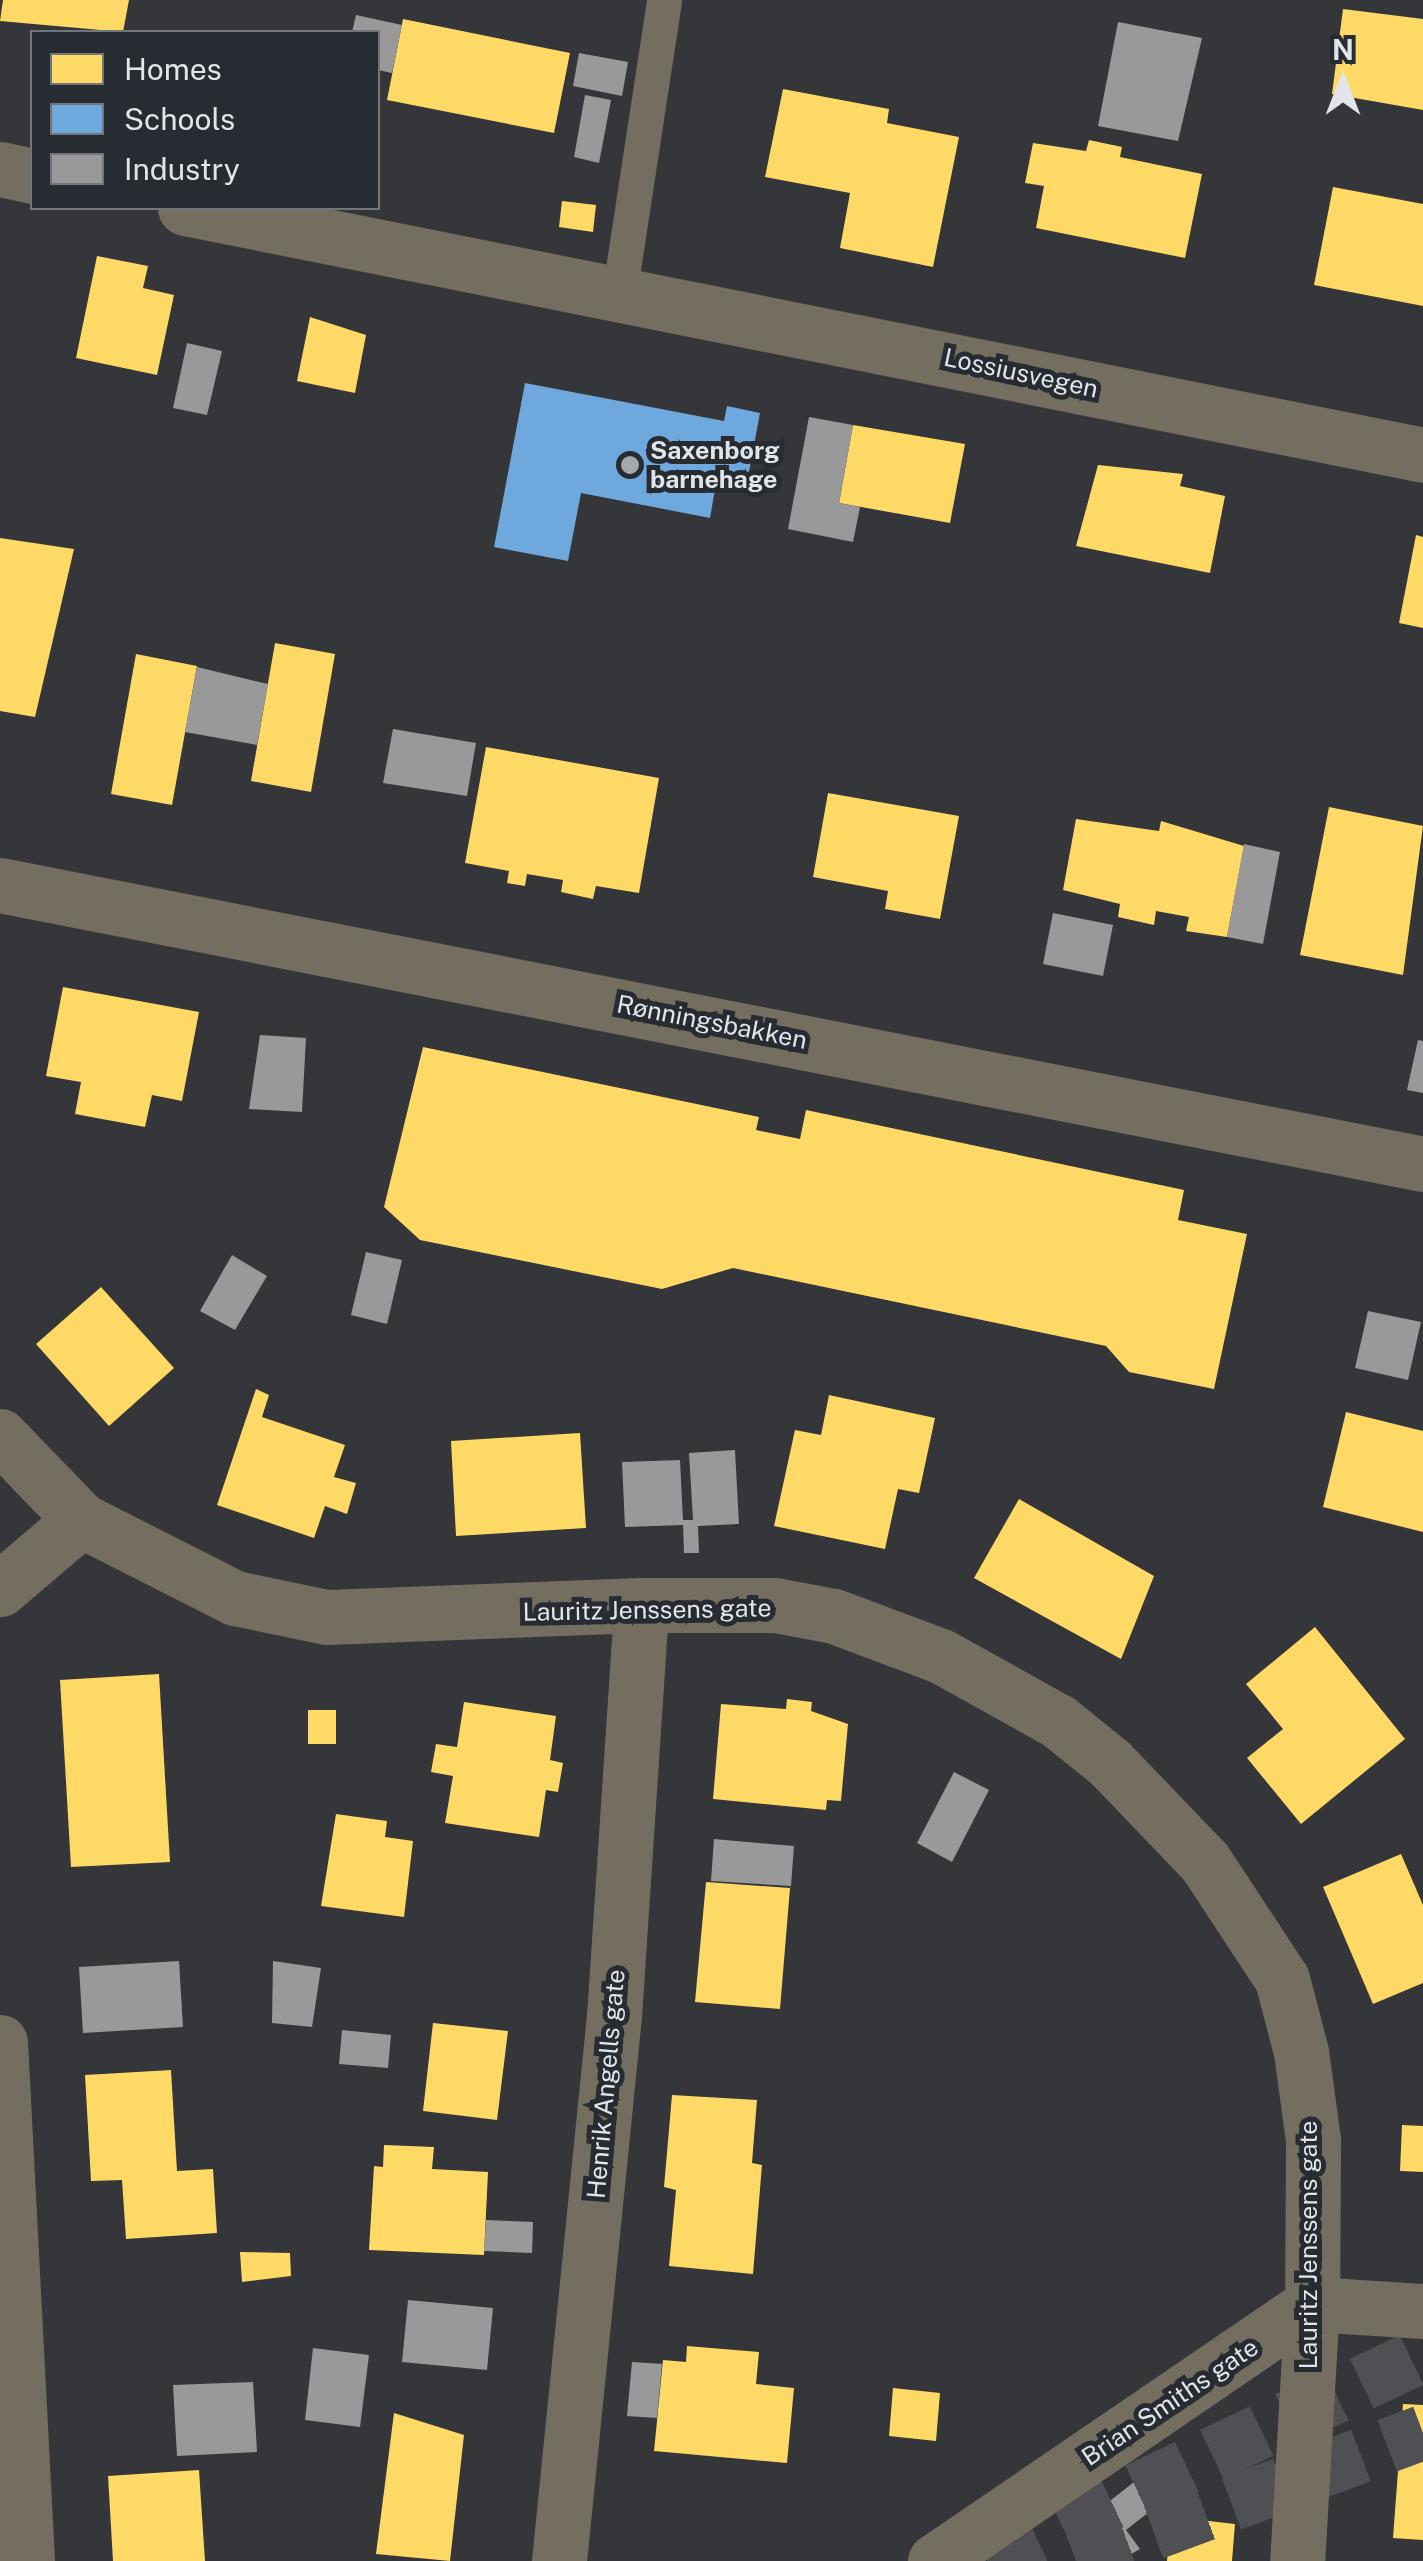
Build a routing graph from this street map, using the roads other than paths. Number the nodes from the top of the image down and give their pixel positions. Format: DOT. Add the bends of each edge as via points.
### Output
graph roads {
  1 [pos="664,0"];
  2 [pos="0,170"];
  3 [pos="30,176"];
  4 [pos="195,210"];
  5 [pos="618,295"];
  6 [pos="1423,455"];
  7 [pos="0,885"];
  8 [pos="1423,1164"];
  9 [pos="0,1436"];
  10 [pos="81,1520"];
  11 [pos="0,1589"];
  12 [pos="641,1606"];
  13 [pos="0,2042"];
  14 [pos="1312,2304"];
  15 [pos="1423,2311"];
  16 [pos="26,2561"];
  17 [pos="559,2561"];
  18 [pos="935,2561"];
  19 [pos="1298,2561"];
  1 -- 5 [label="lane"];
  2 -- 3 [label="street"];
  4 -- 5 [label="street, Lossiusvegen"];
  5 -- 6 [label="street, Lossiusvegen"];
  7 -- 8 [label="street, Rønningsbakken"];
  9 -- 10 [label="street, Lauritz Jenssens gate"];
  10 -- 11 [label="street"];
  10 -- 12 [label="street, Lauritz Jenssens gate" via="235,1598 327,1618"];
  12 -- 14 [label="street, Lauritz Jenssens gate" via="775,1606 834,1616 958,1665 1058,1721 1124,1777 1205,1862 1282,1979 1313,2140"];
  12 -- 17 [label="street, Henrik Angells gate" via="614,2016"];
  13 -- 16 [label="street"];
  14 -- 15 [label="street"];
  14 -- 18 [label="street, Brian Smiths gate"];
  14 -- 19 [label="street, Lauritz Jenssens gate"];
}
